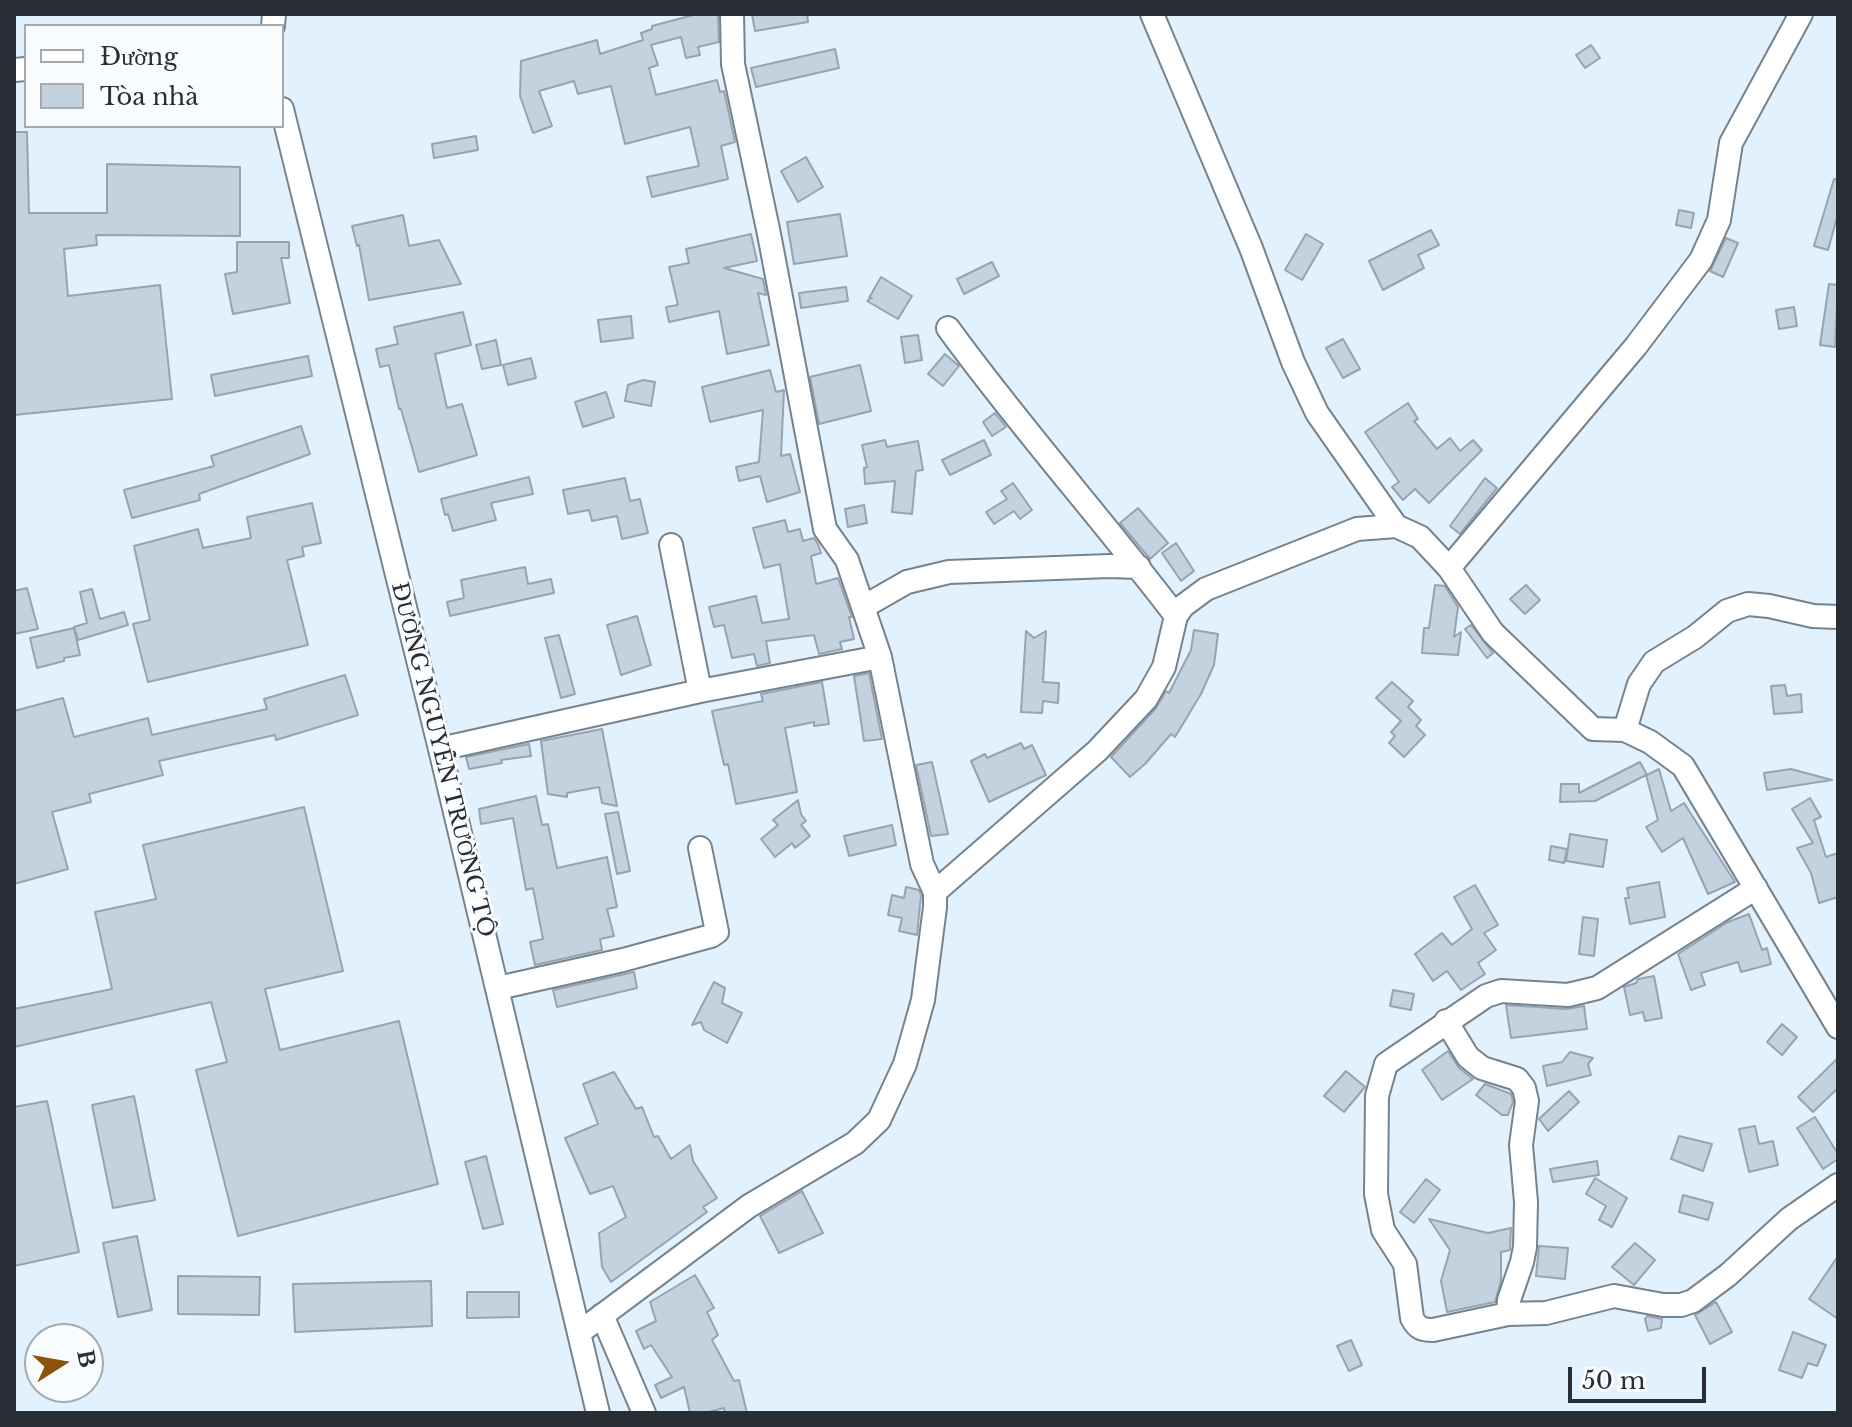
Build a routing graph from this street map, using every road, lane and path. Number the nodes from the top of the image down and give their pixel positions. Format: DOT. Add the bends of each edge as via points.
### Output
graph roads {
  1 [pos="732,14"];
  2 [pos="1152,14"];
  3 [pos="1800,15"];
  4 [pos="284,117"];
  5 [pos="948,328"];
  6 [pos="1396,526"];
  7 [pos="671,545"];
  8 [pos="1139,567"];
  9 [pos="1449,568"];
  10 [pos="865,606"];
  11 [pos="1176,616"];
  12 [pos="1838,617"];
  13 [pos="880,657"];
  14 [pos="700,691"];
  15 [pos="1625,730"];
  16 [pos="440,749"];
  17 [pos="700,848"];
  18 [pos="1756,888"];
  19 [pos="935,892"];
  20 [pos="498,988"];
  21 [pos="1446,1021"];
  22 [pos="1838,1027"];
  23 [pos="1838,1185"];
  24 [pos="1508,1314"];
  25 [pos="602,1315"];
  26 [pos="580,1332"];
  27 [pos="598,1413"];
  28 [pos="644,1413"];
  1 -- 10 [label="street" via="733,64 825,529 847,560"];
  2 -- 6 [label="street" via="1317,413"];
  3 -- 9 [label="street" via="1731,143 1719,220 1701,260 1636,346"];
  4 -- 16 [label="street, ĐƯỜNG NGUYỄN TRƯỜNG TỘ"];
  5 -- 8 [label="street"];
  6 -- 9 [label="street" via="1420,537"];
  6 -- 11 [label="street" via="1357,529 1206,589"];
  7 -- 14 [label="street"];
  8 -- 10 [label="street" via="949,572 907,582"];
  8 -- 11 [label="street"];
  9 -- 15 [label="street" via="1493,633 1593,729"];
  10 -- 13 [label="street"];
  11 -- 19 [label="street" via="1164,667 1146,699 1097,751"];
  12 -- 15 [label="street" via="1748,604 1727,611 1654,662 1639,684"];
  13 -- 14 [label="street"];
  13 -- 19 [label="street" via="922,864"];
  14 -- 16 [label="street"];
  15 -- 18 [label="street" via="1683,766"];
  16 -- 20 [label="street, ĐƯỜNG NGUYỄN TRƯỜNG TỘ"];
  17 -- 20 [label="street" via="717,932"];
  18 -- 21 [label="street" via="1597,988 1568,995 1501,991"];
  18 -- 22 [label="street"];
  19 -- 25 [label="street" via="923,1000 905,1064 879,1120 855,1143 749,1206"];
  20 -- 26 [label="street, ĐƯỜNG NGUYỄN TRƯỜNG TỘ"];
  21 -- 24 [label="street" via="1468,1057 1482,1068 1517,1079 1527,1101 1521,1145 1525,1247"];
  21 -- 24 [label="street" via="1386,1064 1380,1077 1378,1205 1383,1230 1405,1264 1416,1326 1433,1330"];
  23 -- 24 [label="street" via="1789,1219 1693,1301 1663,1305 1614,1296 1546,1313"];
  25 -- 26 [label="street"];
  25 -- 28 [label="street"];
  26 -- 27 [label="street, ĐƯỜNG NGUYỄN TRƯỜNG TỘ"];
}
